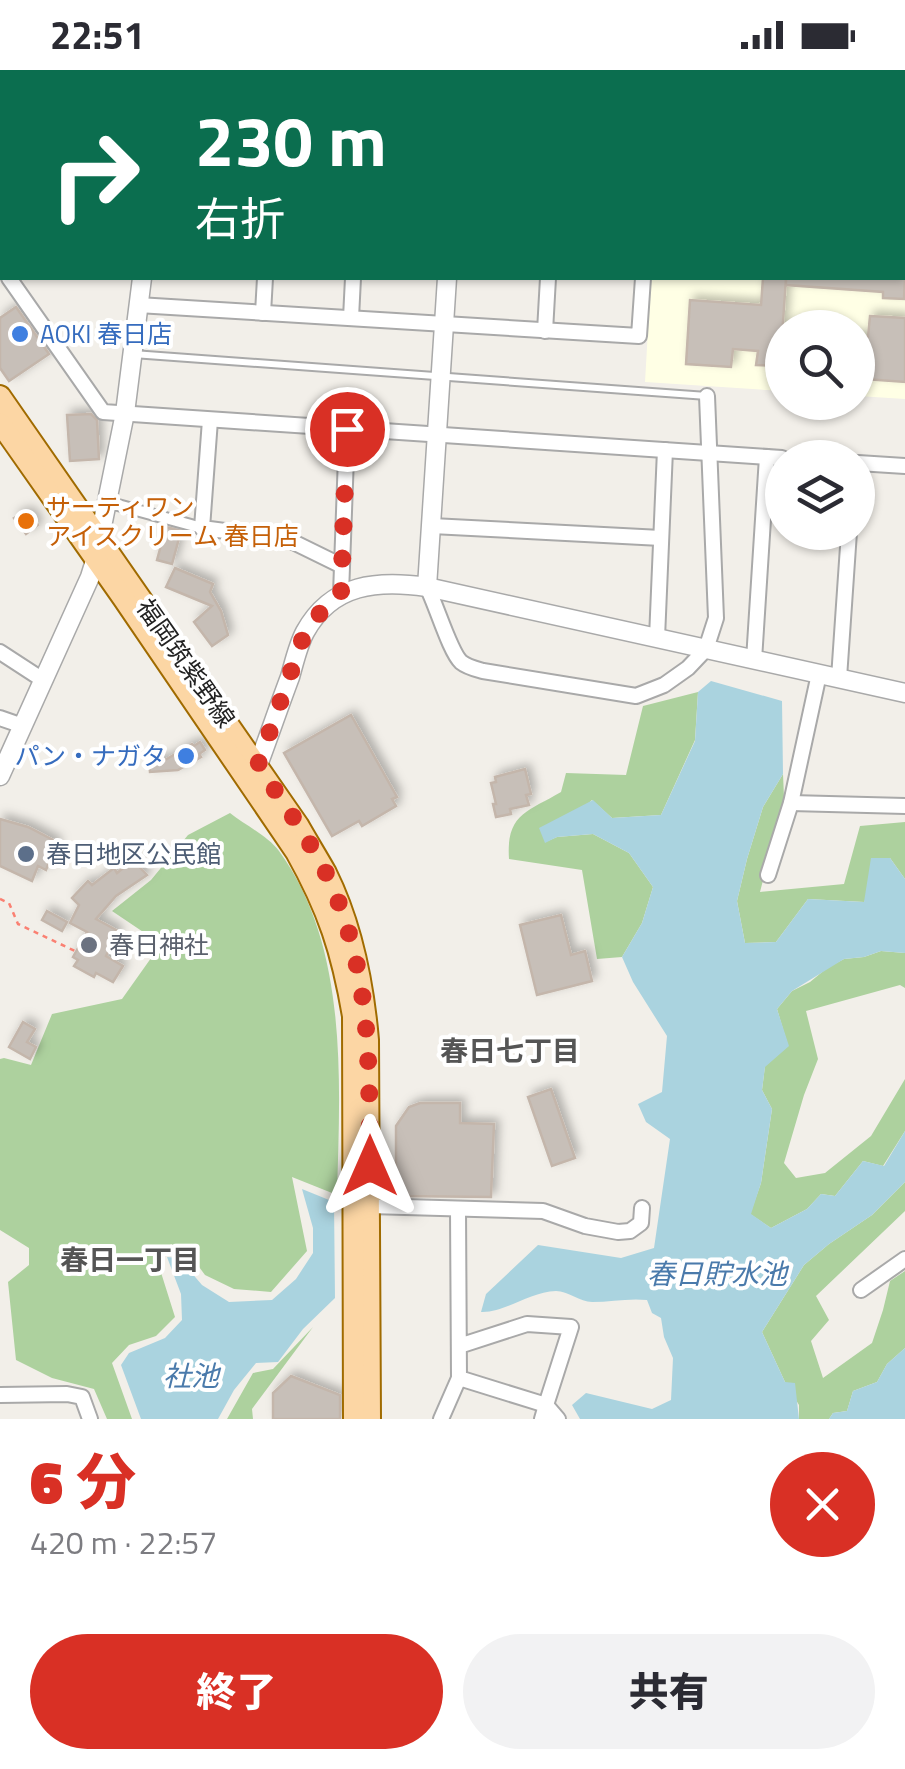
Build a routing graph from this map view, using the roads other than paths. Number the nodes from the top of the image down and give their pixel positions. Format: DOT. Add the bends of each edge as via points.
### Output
graph roads {
  1 [pos="9,280"];
  2 [pos="142,280"];
  3 [pos="266,280"];
  4 [pos="354,280"];
  5 [pos="448,280"];
  6 [pos="548,280"];
  7 [pos="643,280"];
  8 [pos="138,305"];
  9 [pos="263,313"];
  10 [pos="351,318"];
  11 [pos="445,324"];
  12 [pos="545,330"];
  13 [pos="132,354"];
  14 [pos="442,376"];
  15 [pos="0,396"];
  16 [pos="706,396"];
  17 [pos="126,412"];
  18 [pos="210,420"];
  19 [pos="0,423"];
  20 [pos="347,429"];
  21 [pos="438,435"];
  22 [pos="665,450"];
  23 [pos="708,453"];
  24 [pos="765,457"];
  25 [pos="875,464"];
  26 [pos="905,466"];
  27 [pos="107,502"];
  28 [pos="432,526"];
  29 [pos="202,528"];
  30 [pos="661,538"];
  31 [pos="765,550"];
  32 [pos="848,550"];
  33 [pos="98,551"];
  34 [pos="340,565"];
  35 [pos="427,587"];
  36 [pos="341,594"];
  37 [pos="657,638"];
  38 [pos="706,649"];
  39 [pos="0,652"];
  40 [pos="754,660"];
  41 [pos="820,674"];
  42 [pos="839,678"];
  43 [pos="43,680"];
  44 [pos="905,693"];
  45 [pos="0,718"];
  46 [pos="23,726"];
  47 [pos="258,765"];
  48 [pos="0,776"];
  49 [pos="791,804"];
  50 [pos="905,806"];
  51 [pos="768,875"];
  52 [pos="370,1206"];
  53 [pos="642,1208"];
  54 [pos="458,1210"];
  55 [pos="905,1258"];
  56 [pos="861,1290"];
  57 [pos="459,1346"];
  58 [pos="459,1378"];
  59 [pos="0,1395"];
  60 [pos="544,1412"];
  61 [pos="90,1419"];
  62 [pos="354,1419"];
  63 [pos="370,1419"];
  64 [pos="441,1419"];
  65 [pos="558,1419"];
  1 -- 17 [label="street" via="103,412"];
  2 -- 8 [label="street"];
  3 -- 9 [label="street"];
  4 -- 10 [label="street"];
  5 -- 11 [label="street"];
  6 -- 12 [label="street"];
  7 -- 12 [label="street" via="638,336"];
  8 -- 9 [label="street"];
  8 -- 13 [label="street"];
  9 -- 10 [label="street"];
  10 -- 11 [label="street"];
  11 -- 12 [label="street"];
  11 -- 14 [label="street"];
  13 -- 14 [label="lane"];
  13 -- 17 [label="street"];
  14 -- 16 [label="lane"];
  14 -- 21 [label="street"];
  15 -- 33 [label="main road, 福岡筑紫野線"];
  16 -- 23 [label="street"];
  17 -- 18 [label="street"];
  17 -- 27 [label="street"];
  18 -- 20 [label="street"];
  18 -- 29 [label="street"];
  19 -- 33 [label="main road, 福岡筑紫野線"];
  20 -- 21 [label="street"];
  20 -- 34 [label="street"];
  21 -- 22 [label="street"];
  21 -- 28 [label="street"];
  22 -- 23 [label="street"];
  22 -- 30 [label="street"];
  23 -- 24 [label="street"];
  23 -- 38 [label="street" via="716,618"];
  25 -- 26 [label="street"];
  27 -- 29 [label="street"];
  27 -- 33 [label="street"];
  28 -- 30 [label="street"];
  28 -- 35 [label="street"];
  29 -- 34 [label="street" via="287,539"];
  30 -- 37 [label="street"];
  31 -- 40 [label="street"];
  32 -- 42 [label="street"];
  33 -- 43 [label="street"];
  33 -- 47 [label="main road, 福岡筑紫野線"];
  33 -- 62 [label="main road, 福岡筑紫野線" via="296,852 346,972 353,1016"];
  34 -- 36 [label="street"];
  35 -- 36 [label="street" via="394,582"];
  35 -- 37 [label="street"];
  35 -- 38 [label="street" via="457,658 484,672 636,696 664,685"];
  36 -- 47 [label="street" via="305,632"];
  37 -- 38 [label="street"];
  38 -- 40 [label="street"];
  39 -- 43 [label="street"];
  40 -- 41 [label="street"];
  41 -- 42 [label="street"];
  41 -- 49 [label="street"];
  42 -- 44 [label="street"];
  43 -- 46 [label="street"];
  45 -- 46 [label="street"];
  46 -- 48 [label="street"];
  47 -- 52 [label="main road, 福岡筑紫野線" via="327,875 361,979"];
  49 -- 50 [label="street"];
  49 -- 51 [label="street"];
  52 -- 54 [label="street"];
  52 -- 63 [label="main road, 福岡筑紫野線"];
  53 -- 54 [label="street" via="641,1224 618,1232 543,1212"];
  54 -- 57 [label="street"];
  55 -- 56 [label="street"];
  57 -- 58 [label="street"];
  57 -- 60 [label="street" via="527,1324 571,1327"];
  58 -- 60 [label="street"];
  58 -- 64 [label="street"];
  59 -- 61 [label="street" via="82,1397"];
  60 -- 65 [label="street"];
}
